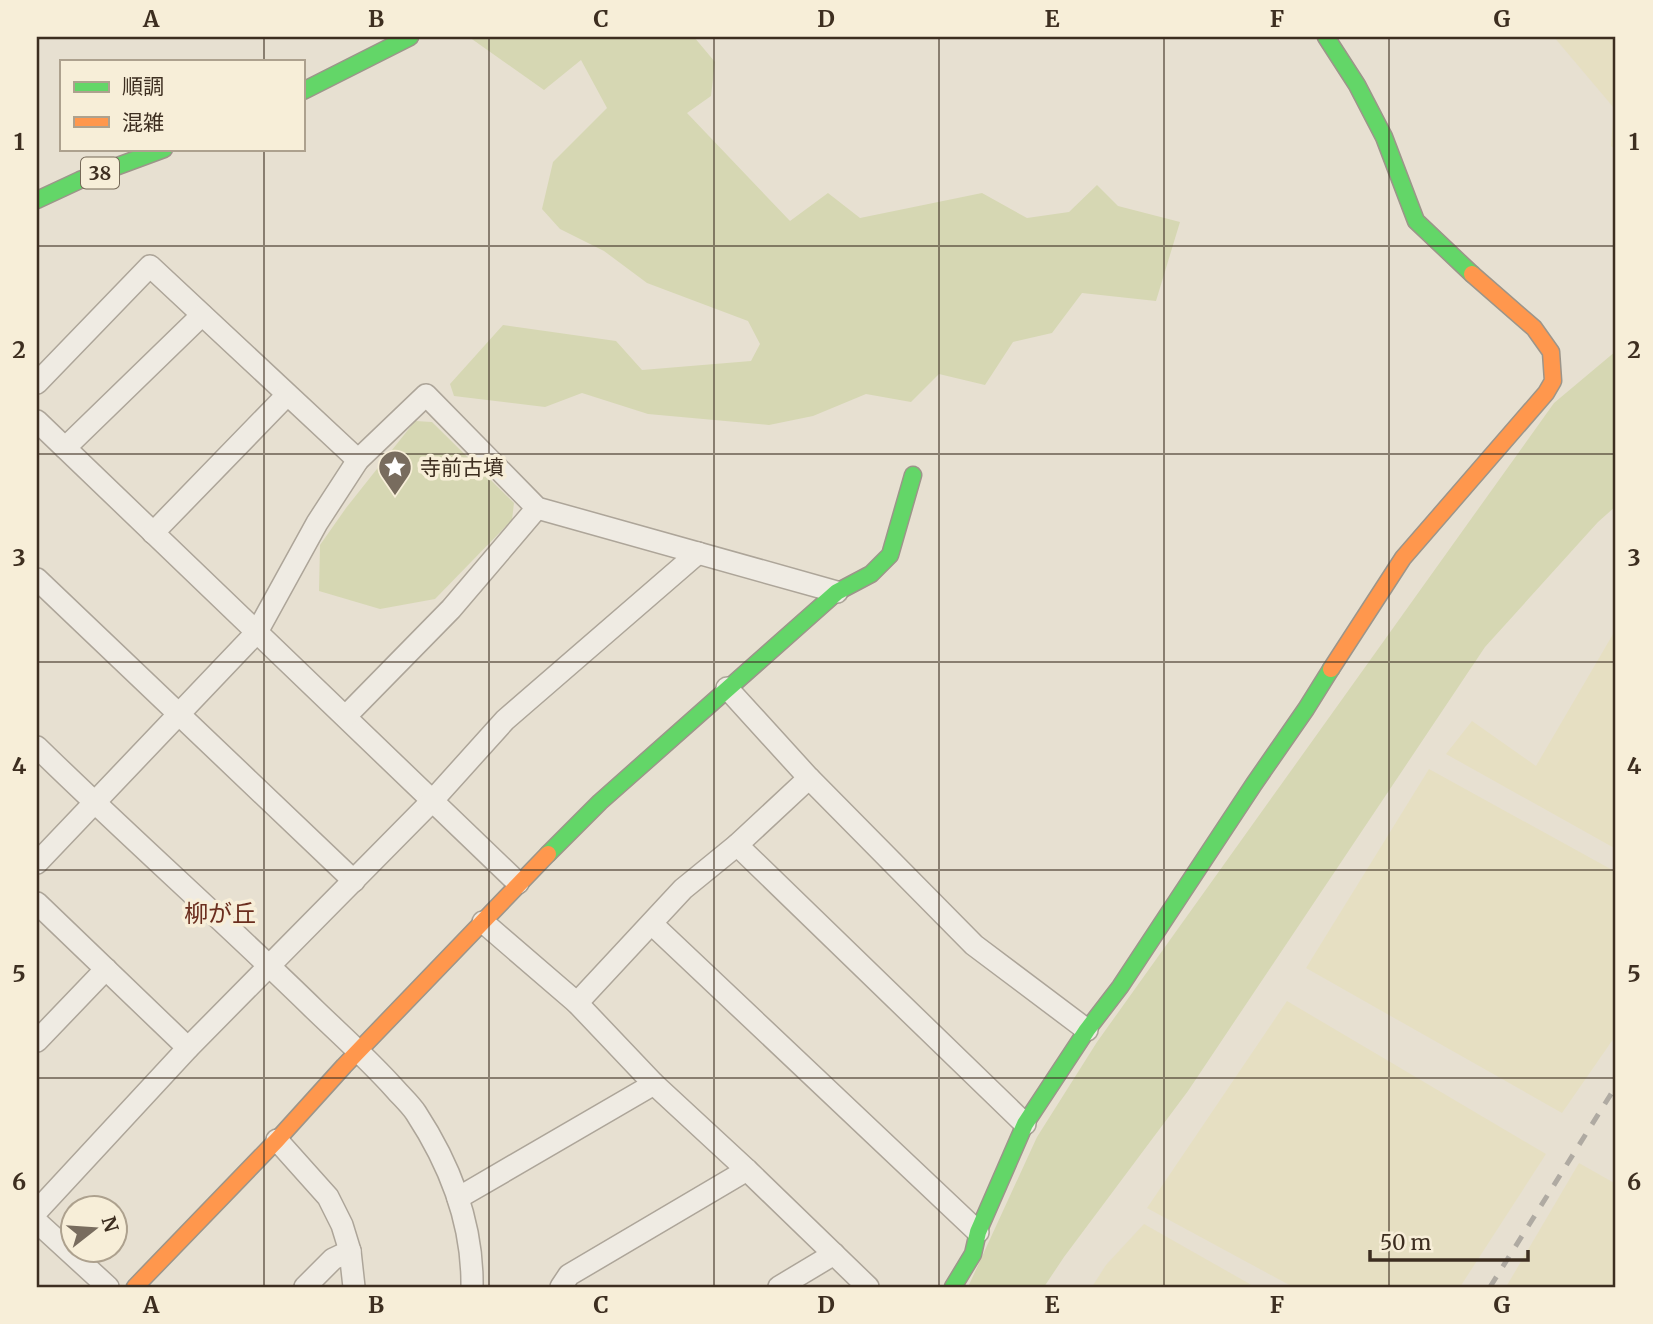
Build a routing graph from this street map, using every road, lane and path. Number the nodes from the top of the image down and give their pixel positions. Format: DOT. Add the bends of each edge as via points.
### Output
graph roads {
  1 [pos="410,37"];
  2 [pos="1326,37"];
  3 [pos="304,90"];
  4 [pos="161,150"];
  5 [pos="37,200"];
  6 [pos="202,315"];
  7 [pos="37,383"];
  8 [pos="287,395"];
  9 [pos="37,421"];
  10 [pos="65,448"];
  11 [pos="358,460"];
  12 [pos="913,475"];
  13 [pos="537,508"];
  14 [pos="153,533"];
  15 [pos="698,553"];
  16 [pos="37,579"];
  17 [pos="837,592"];
  18 [pos="257,632"];
  19 [pos="727,688"];
  20 [pos="180,714"];
  21 [pos="346,716"];
  22 [pos="37,747"];
  23 [pos="809,778"];
  24 [pos="433,800"];
  25 [pos="93,803"];
  26 [pos="737,845"];
  27 [pos="37,863"];
  28 [pos="354,881"];
  29 [pos="518,883"];
  30 [pos="37,904"];
  31 [pos="483,922"];
  32 [pos="652,923"];
  33 [pos="270,966"];
  34 [pos="106,969"];
  35 [pos="576,1003"];
  36 [pos="1087,1030"];
  37 [pos="37,1041"];
  38 [pos="188,1048"];
  39 [pos="359,1052"];
  40 [pos="654,1084"];
  41 [pos="1025,1124"];
  42 [pos="277,1140"];
  43 [pos="747,1170"];
  44 [pos="458,1198"];
  45 [pos="37,1211"];
  46 [pos="37,1222"];
  47 [pos="978,1232"];
  48 [pos="350,1251"];
  49 [pos="834,1254"];
  50 [pos="108,1287"];
  51 [pos="135,1287"];
  52 [pos="306,1287"];
  53 [pos="354,1287"];
  54 [pos="472,1287"];
  55 [pos="561,1287"];
  56 [pos="779,1287"];
  57 [pos="868,1287"];
  58 [pos="953,1287"];
  1 -- 3 [label="street"];
  2 -- 36 [label="street" via="1384,137 1416,222 1534,328 1551,352 1553,381 1403,558 1128,976"];
  4 -- 5 [label="street, 38"];
  6 -- 7 [label="street" via="150,266"];
  6 -- 8 [label="street"];
  6 -- 10 [label="street"];
  8 -- 11 [label="street"];
  8 -- 14 [label="street"];
  9 -- 10 [label="street"];
  10 -- 14 [label="street"];
  11 -- 13 [label="street" via="426,395"];
  11 -- 18 [label="street"];
  12 -- 17 [label="street" via="890,555 871,574"];
  13 -- 15 [label="street"];
  13 -- 21 [label="street" via="451,609"];
  14 -- 18 [label="street"];
  15 -- 17 [label="street"];
  15 -- 24 [label="street" via="505,720"];
  16 -- 20 [label="street"];
  17 -- 19 [label="street"];
  18 -- 20 [label="street"];
  18 -- 21 [label="street"];
  19 -- 23 [label="street"];
  19 -- 29 [label="street"];
  20 -- 25 [label="street"];
  20 -- 28 [label="street"];
  21 -- 24 [label="street"];
  22 -- 25 [label="street"];
  23 -- 26 [label="street"];
  23 -- 36 [label="street" via="974,945"];
  24 -- 28 [label="street"];
  24 -- 29 [label="street"];
  25 -- 27 [label="street"];
  25 -- 33 [label="street"];
  26 -- 32 [label="street" via="683,889"];
  26 -- 41 [label="street"];
  28 -- 33 [label="street"];
  29 -- 31 [label="street"];
  30 -- 34 [label="street"];
  31 -- 35 [label="street"];
  31 -- 39 [label="street"];
  32 -- 35 [label="street"];
  32 -- 47 [label="street"];
  33 -- 38 [label="street"];
  33 -- 39 [label="street"];
  34 -- 37 [label="street"];
  34 -- 38 [label="street"];
  35 -- 40 [label="street"];
  36 -- 41 [label="street"];
  38 -- 45 [label="street"];
  39 -- 42 [label="street"];
  39 -- 44 [label="street" via="414,1110 438,1148"];
  40 -- 43 [label="street"];
  40 -- 44 [label="street"];
  41 -- 47 [label="street"];
  42 -- 48 [label="street" via="328,1197"];
  42 -- 51 [label="street"];
  43 -- 49 [label="street"];
  43 -- 55 [label="street" via="569,1275"];
  44 -- 54 [label="street" via="468,1231"];
  46 -- 50 [label="street"];
  47 -- 58 [label="street" via="972,1254"];
  48 -- 52 [label="street" via="333,1259"];
  48 -- 53 [label="street"];
  49 -- 56 [label="street"];
  49 -- 57 [label="street"];
}
